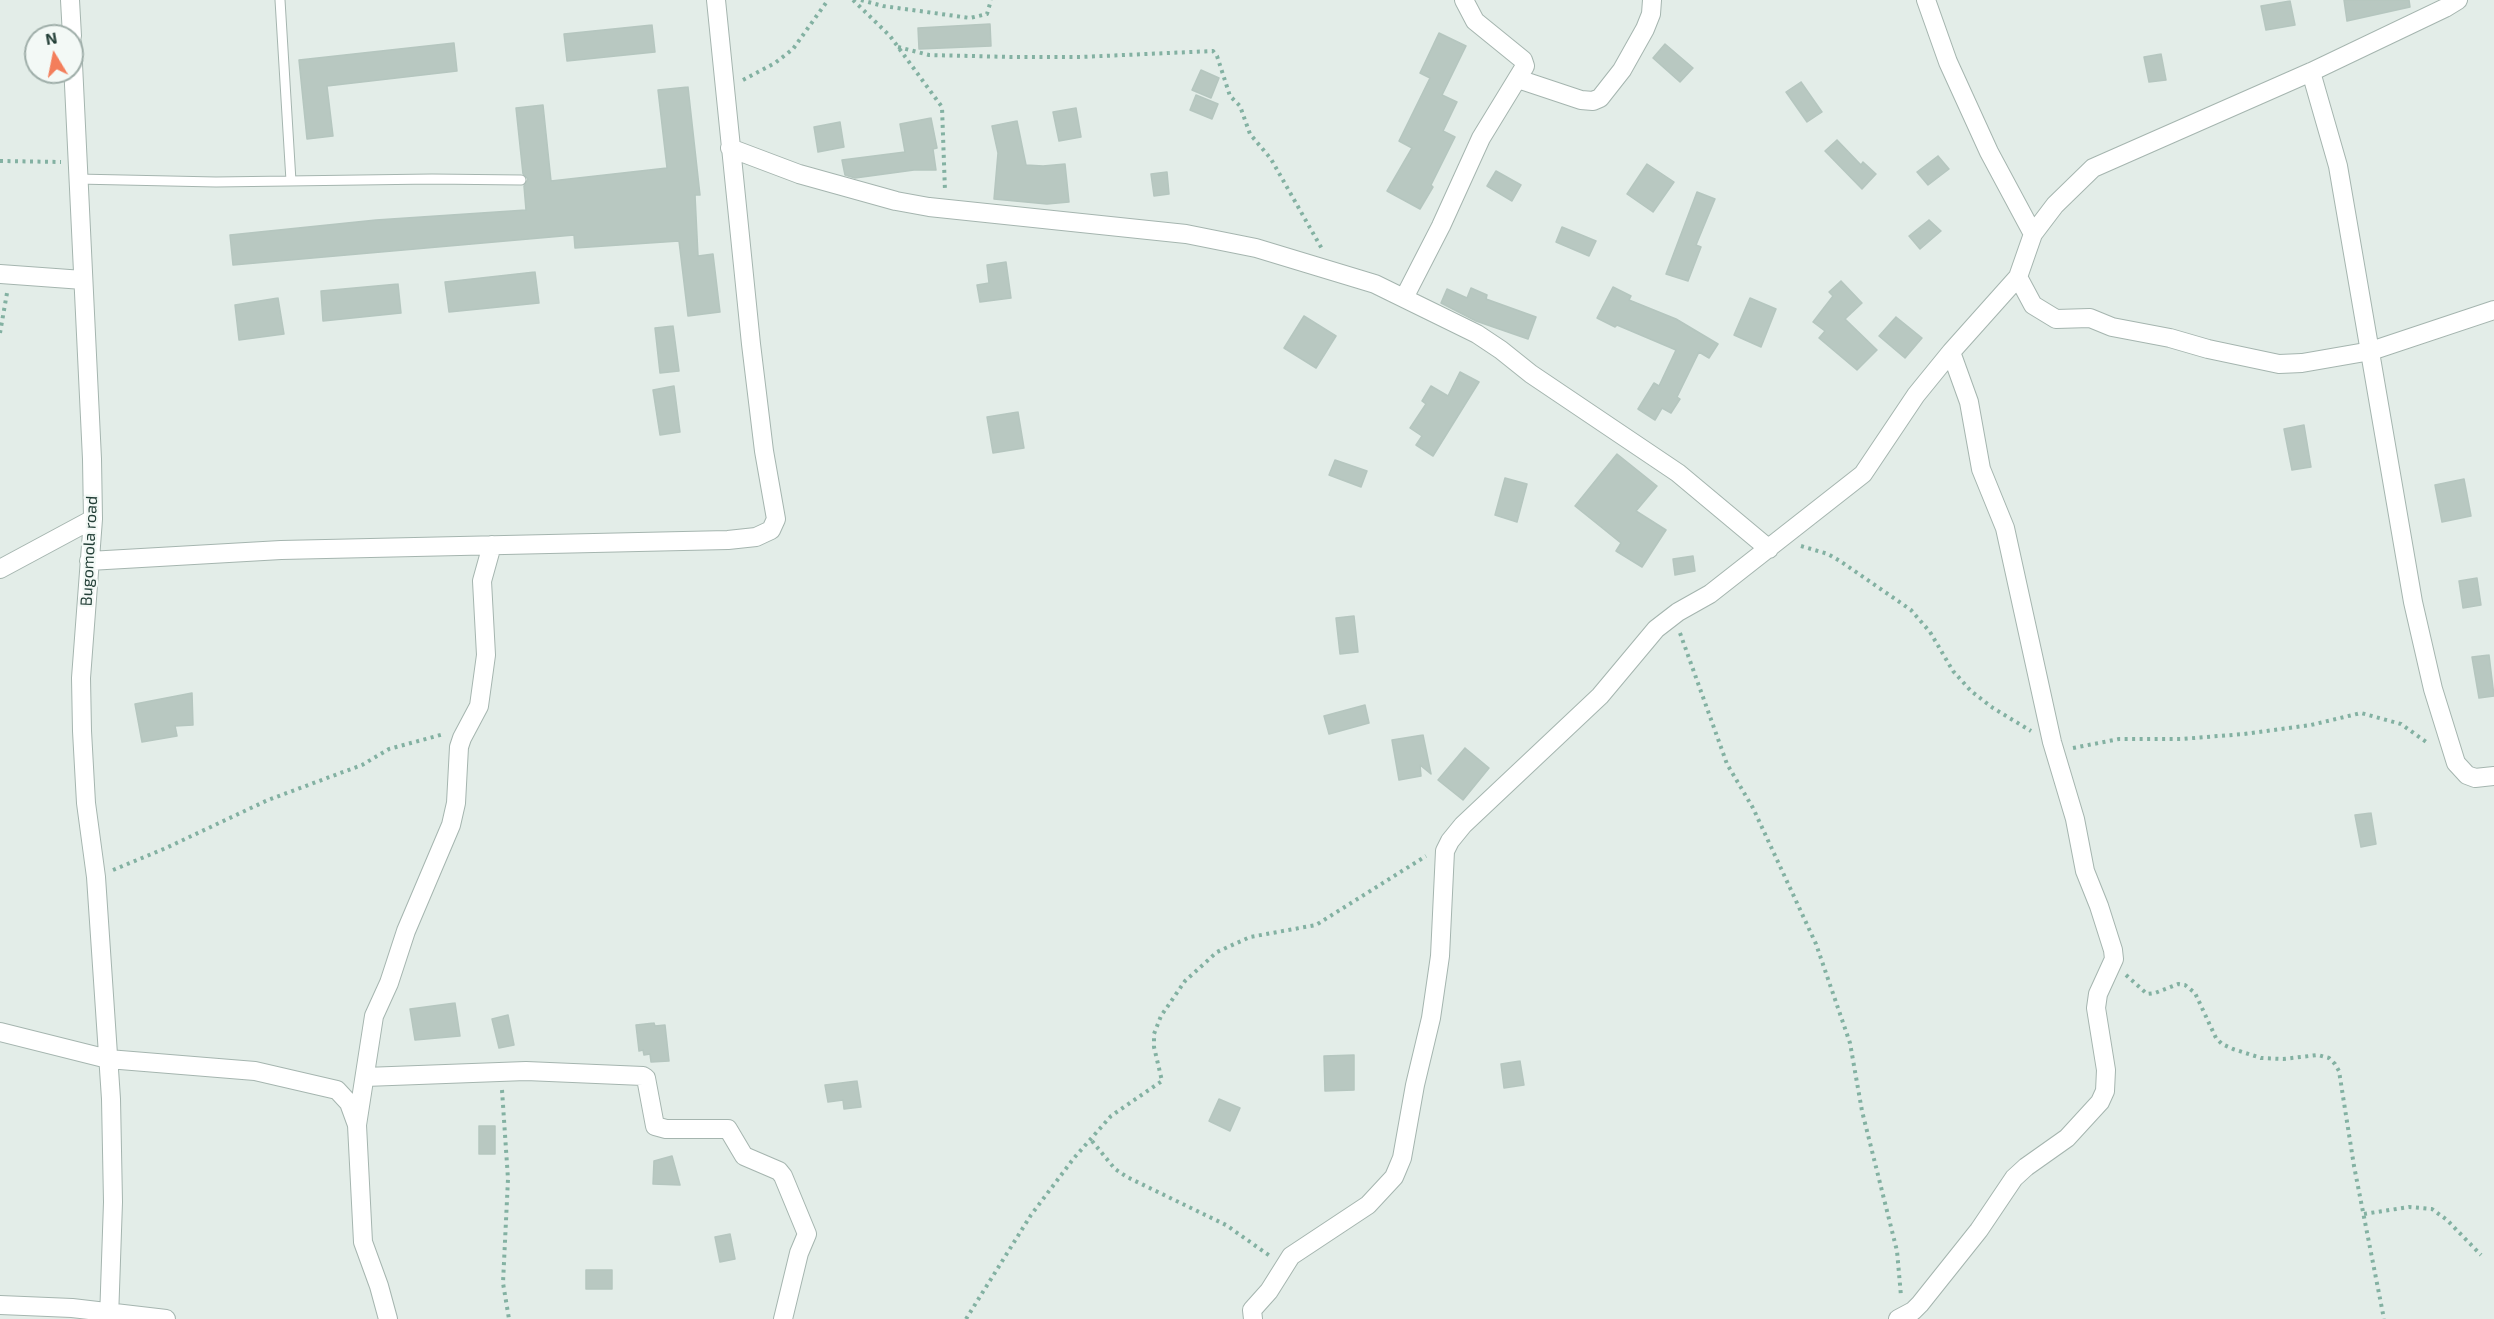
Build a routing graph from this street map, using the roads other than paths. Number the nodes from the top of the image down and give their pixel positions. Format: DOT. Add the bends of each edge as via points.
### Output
graph roads {
  1 [pos="70,0"];
  2 [pos="280,0"];
  3 [pos="716,0"];
  4 [pos="1464,0"];
  5 [pos="1652,0"];
  6 [pos="1926,0"];
  7 [pos="2458,0"];
  8 [pos="71,24"];
  9 [pos="2310,72"];
  10 [pos="1518,79"];
  11 [pos="74,84"];
  12 [pos="730,148"];
  13 [pos="77,170"];
  14 [pos="520,180"];
  15 [pos="291,181"];
  16 [pos="2034,234"];
  17 [pos="5,274"];
  18 [pos="2018,277"];
  19 [pos="82,280"];
  20 [pos="1404,298"];
  21 [pos="2494,310"];
  22 [pos="2371,351"];
  23 [pos="1951,352"];
  24 [pos="93,519"];
  25 [pos="492,545"];
  26 [pos="1774,545"];
  27 [pos="89,561"];
  28 [pos="0,569"];
  29 [pos="2494,776"];
  30 [pos="0,1032"];
  31 [pos="108,1059"];
  32 [pos="364,1077"];
  33 [pos="357,1125"];
  34 [pos="0,1305"];
  35 [pos="1899,1310"];
  36 [pos="109,1316"];
  37 [pos="165,1319"];
  38 [pos="388,1319"];
  39 [pos="783,1319"];
  40 [pos="1252,1319"];
  1 -- 8 [label="street"];
  2 -- 15 [label="lane"];
  3 -- 12 [label="street"];
  4 -- 10 [label="street" via="1475,21 1523,60 1526,66"];
  5 -- 10 [label="street" via="1645,29 1622,70 1600,98 1581,100"];
  6 -- 16 [label="street" via="1989,152"];
  7 -- 9 [label="street"];
  9 -- 16 [label="street" via="2093,168 2055,205"];
  9 -- 22 [label="street" via="2338,166"];
  10 -- 20 [label="street" via="1481,138"];
  11 -- 13 [label="street, Bugomola road"];
  12 -- 20 [label="street" via="798,174 896,201 1233,242 1334,270"];
  12 -- 25 [label="street" via="774,525 756,537 728,540"];
  13 -- 15 [label="lane" via="216,182"];
  13 -- 19 [label="street, Bugomola road"];
  14 -- 15 [label="lane"];
  16 -- 18 [label="street"];
  17 -- 19 [label="street"];
  18 -- 22 [label="street" via="2032,305 2056,319 2090,318 2112,327 2279,364"];
  18 -- 23 [label="street"];
  19 -- 24 [label="street, Bugomola road"];
  20 -- 26 [label="street" via="1501,350"];
  21 -- 22 [label="street"];
  22 -- 29 [label="street" via="2433,689 2456,763 2475,778"];
  23 -- 26 [label="street" via="1895,425 1870,466"];
  23 -- 35 [label="street" via="1969,402 1981,469 2005,528 2052,742 2075,819 2085,872 2113,950 2113,963 2098,994 2096,1008 2106,1070 2100,1102 2067,1138 2014,1178 1979,1230 1920,1304 1913,1311"];
  24 -- 27 [label="street, Bugomola road"];
  24 -- 28 [label="street"];
  25 -- 27 [label="street" via="281,550"];
  25 -- 32 [label="street" via="482,581 486,649 480,700 459,747 451,825 374,1016"];
  26 -- 40 [label="street" via="1656,630 1600,696 1476,811 1450,841 1444,860 1440,956 1431,1018 1398,1170 1368,1205 1291,1256 1269,1292 1252,1310"];
  27 -- 31 [label="street, Bugomola road" via="81,731"];
  30 -- 31 [label="street"];
  31 -- 33 [label="street" via="255,1071 329,1086 349,1103"];
  31 -- 36 [label="street, Bugomola road" via="113,1202"];
  32 -- 33 [label="street"];
  32 -- 39 [label="street" via="500,1072 643,1076 656,1127 728,1129 744,1156 781,1173 807,1234"];
  33 -- 38 [label="street" via="363,1242"];
  34 -- 36 [label="street" via="72,1308"];
  36 -- 37 [label="street"];
}
